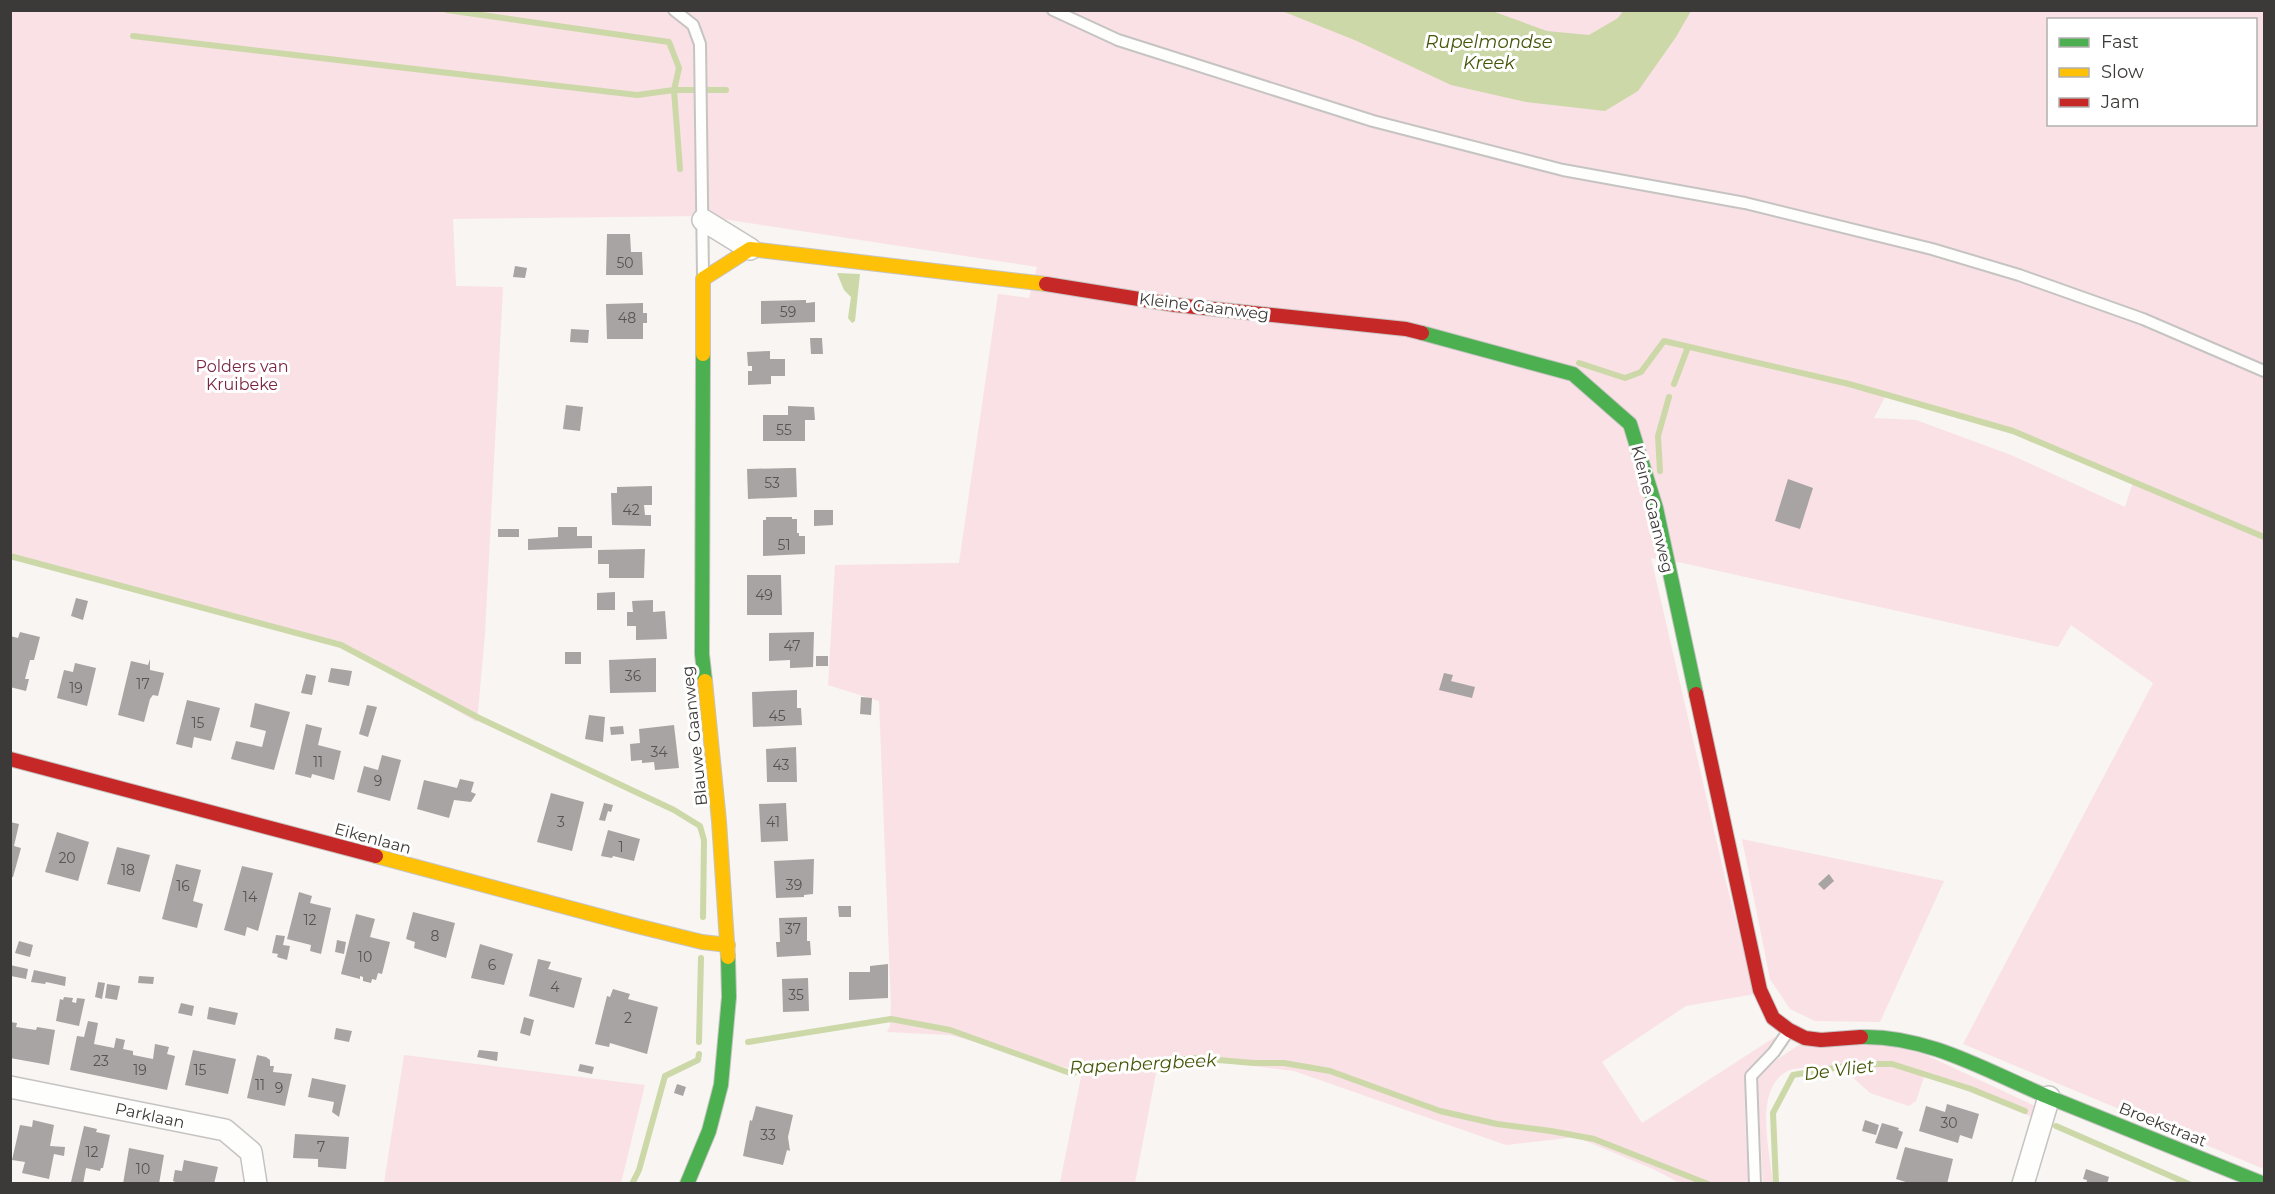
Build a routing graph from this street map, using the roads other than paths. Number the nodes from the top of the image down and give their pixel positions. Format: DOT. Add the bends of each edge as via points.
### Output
graph roads {
  1 [pos="674,10"];
  2 [pos="1053,10"];
  3 [pos="703,220"];
  4 [pos="750,249"];
  5 [pos="703,279"];
  6 [pos="2265,371"];
  7 [pos="10,759"];
  8 [pos="728,945"];
  9 [pos="1789,1030"];
  10 [pos="10,1087"];
  11 [pos="2049,1097"];
  12 [pos="256,1184"];
  13 [pos="687,1184"];
  14 [pos="1755,1184"];
  15 [pos="2023,1184"];
  16 [pos="2264,1184"];
  1 -- 3 [label="lane" via="693,25 700,44"];
  2 -- 6 [label="lane" via="1118,40 1373,121 1563,170 1745,203 1954,255 2143,319"];
  3 -- 4 [label="street, Kleine Gaanweg"];
  3 -- 5 [label="lane"];
  4 -- 5 [label="street"];
  4 -- 9 [label="street, Kleine Gaanweg" via="1035,282 1176,304 1406,329 1573,374 1630,424 1641,455 1656,508 1760,990 1773,1018"];
  5 -- 8 [label="street, Blauwe Gaanweg" via="702,654"];
  7 -- 8 [label="street, Eikenlaan" via="633,925"];
  8 -- 13 [label="street, Blauwe Gaanweg" via="729,997 721,1085 709,1131"];
  9 -- 11 [label="street, Kleine Gaanweg" via="1821,1041 1883,1036 1915,1043 1948,1052"];
  9 -- 14 [label="lane" via="1751,1076"];
  10 -- 12 [label="street, Parklaan" via="225,1130 251,1152"];
  11 -- 15 [label="street"];
  11 -- 16 [label="street, Broekstraat"];
}
